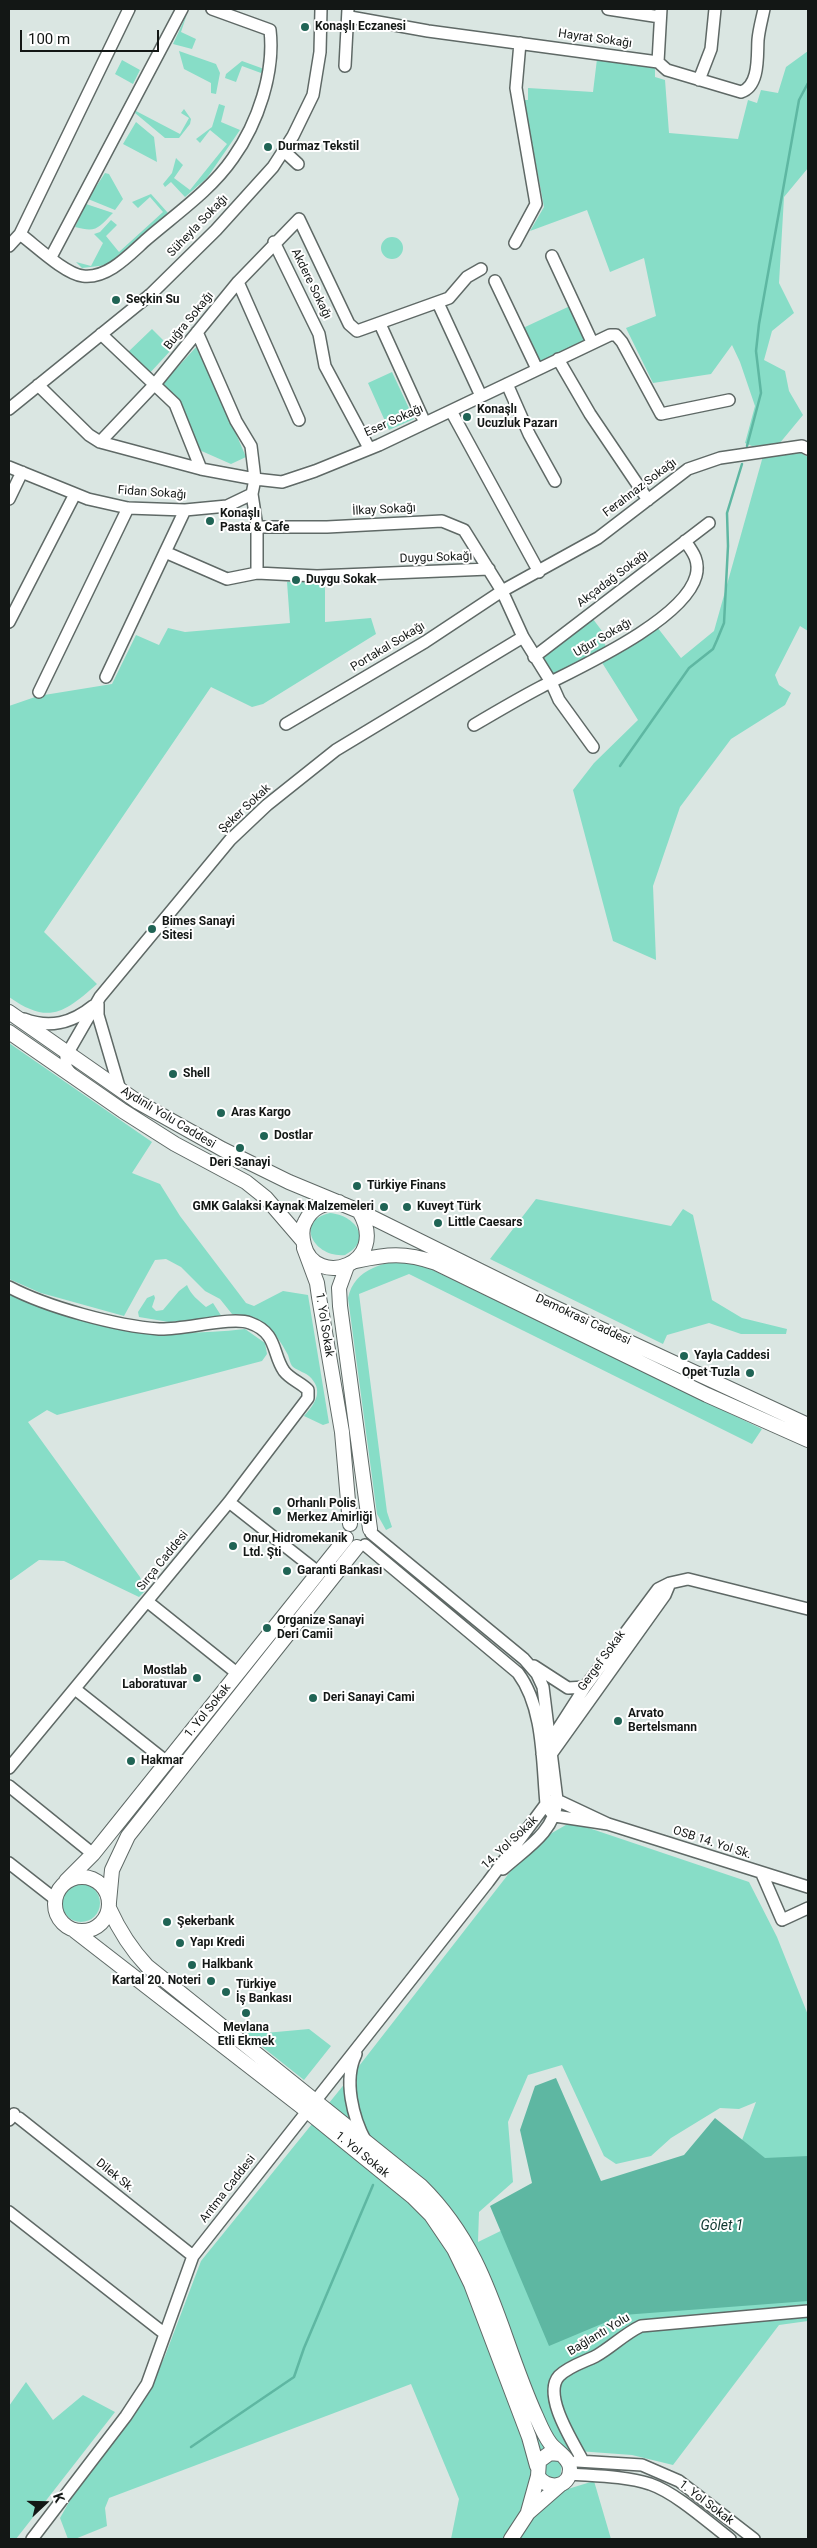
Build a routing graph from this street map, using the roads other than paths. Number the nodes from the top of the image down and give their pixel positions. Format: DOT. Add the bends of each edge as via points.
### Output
graph roads {
  1 [pos="129,9"];
  2 [pos="182,9"];
  3 [pos="212,9"];
  4 [pos="321,9"];
  5 [pos="608,9"];
  6 [pos="715,9"];
  7 [pos="764,9"];
  8 [pos="349,13"];
  9 [pos="661,13"];
  10 [pos="520,44"];
  11 [pos="658,62"];
  12 [pos="345,66"];
  13 [pos="699,80"];
  14 [pos="284,151"];
  15 [pos="298,164"];
  16 [pos="20,234"];
  17 [pos="274,242"];
  18 [pos="514,243"];
  19 [pos="9,246"];
  20 [pos="552,256"];
  21 [pos="51,257"];
  22 [pos="481,269"];
  23 [pos="495,281"];
  24 [pos="238,282"];
  25 [pos="438,302"];
  26 [pos="380,324"];
  27 [pos="197,332"];
  28 [pos="101,334"];
  29 [pos="592,342"];
  30 [pos="558,359"];
  31 [pos="537,369"];
  32 [pos="156,384"];
  33 [pos="507,384"];
  34 [pos="38,385"];
  35 [pos="481,396"];
  36 [pos="728,400"];
  37 [pos="9,409"];
  38 [pos="450,411"];
  39 [pos="299,420"];
  40 [pos="425,423"];
  41 [pos="100,442"];
  42 [pos="369,448"];
  43 [pos="808,449"];
  44 [pos="9,467"];
  45 [pos="201,469"];
  46 [pos="22,472"];
  47 [pos="255,479"];
  48 [pos="555,482"];
  49 [pos="75,494"];
  50 [pos="252,494"];
  51 [pos="9,498"];
  52 [pos="648,500"];
  53 [pos="128,508"];
  54 [pos="185,510"];
  55 [pos="709,523"];
  56 [pos="257,527"];
  57 [pos="685,541"];
  58 [pos="166,552"];
  59 [pos="489,570"];
  60 [pos="539,572"];
  61 [pos="257,573"];
  62 [pos="502,591"];
  63 [pos="9,622"];
  64 [pos="524,637"];
  65 [pos="534,657"];
  66 [pos="106,677"];
  67 [pos="551,682"];
  68 [pos="39,692"];
  69 [pos="286,724"];
  70 [pos="474,725"];
  71 [pos="593,747"];
  72 [pos="100,997"];
  73 [pos="11,1014"];
  74 [pos="9,1032"];
  75 [pos="104,1038"];
  76 [pos="75,1040"];
  77 [pos="68,1053"];
  78 [pos="74,1076"];
  79 [pos="120,1090"];
  80 [pos="339,1202"];
  81 [pos="359,1211"];
  82 [pos="304,1244"];
  83 [pos="351,1264"];
  84 [pos="9,1287"];
  85 [pos="808,1425"];
  86 [pos="357,1431"];
  87 [pos="342,1432"];
  88 [pos="808,1440"];
  89 [pos="229,1502"];
  90 [pos="348,1531"];
  91 [pos="366,1538"];
  92 [pos="318,1572"];
  93 [pos="670,1583"];
  94 [pos="148,1602"];
  95 [pos="808,1610"];
  96 [pos="524,1659"];
  97 [pos="238,1674"];
  98 [pos="585,1687"];
  99 [pos="75,1689"];
  100 [pos="550,1739"];
  101 [pos="547,1754"];
  102 [pos="167,1762"];
  103 [pos="9,1768"];
  104 [pos="9,1786"];
  105 [pos="557,1800"];
  106 [pos="546,1804"];
  107 [pos="555,1816"];
  108 [pos="608,1824"];
  109 [pos="93,1854"];
  110 [pos="9,1863"];
  111 [pos="762,1874"];
  112 [pos="66,1881"];
  113 [pos="488,1882"];
  114 [pos="808,1887"];
  115 [pos="55,1899"];
  116 [pos="109,1905"];
  117 [pos="808,1908"];
  118 [pos="75,1930"];
  119 [pos="364,2039"];
  120 [pos="311,2106"];
  121 [pos="14,2117"];
  122 [pos="367,2144"];
  123 [pos="9,2212"];
  124 [pos="193,2256"];
  125 [pos="808,2311"];
  126 [pos="165,2334"];
  127 [pos="564,2457"];
  128 [pos="583,2461"];
  129 [pos="538,2471"];
  130 [pos="565,2480"];
  131 [pos="528,2513"];
  132 [pos="32,2539"];
  133 [pos="511,2539"];
  134 [pos="730,2539"];
  135 [pos="754,2539"];
  1 -- 16 [label="street"];
  2 -- 21 [label="street"];
  3 -- 21 [label="street" via="270,30 273,50 270,77 253,121 233,158 206,188 116,266 96,275 82,276"];
  4 -- 14 [label="street, Süheyla Sokağı" via="320,52 313,95"];
  5 -- 9 [label="street"];
  6 -- 13 [label="street" via="711,49"];
  7 -- 13 [label="street, Hayrat Sokağı" via="757,66 751,86 742,92"];
  8 -- 10 [label="street, Hayrat Sokağı"];
  8 -- 12 [label="street"];
  9 -- 11 [label="street"];
  10 -- 11 [label="street, Hayrat Sokağı"];
  10 -- 18 [label="street" via="516,88 536,204"];
  11 -- 13 [label="street, Hayrat Sokağı" via="667,70"];
  14 -- 15 [label="street"];
  14 -- 28 [label="street, Süheyla Sokağı" via="216,230 151,294"];
  16 -- 19 [label="street"];
  16 -- 21 [label="street"];
  17 -- 24 [label="street, Buğra Sokağı"];
  17 -- 26 [label="street, Buğra Sokağı" via="299,218 349,324 361,331"];
  17 -- 42 [label="street, Akdere Sokağı" via="319,334 324,366"];
  20 -- 29 [label="street"];
  22 -- 25 [label="street" via="467,276 449,298"];
  23 -- 31 [label="street"];
  24 -- 27 [label="street, Buğra Sokağı"];
  24 -- 39 [label="street"];
  25 -- 26 [label="street"];
  25 -- 35 [label="street"];
  26 -- 40 [label="street"];
  27 -- 32 [label="street, Buğra Sokağı"];
  27 -- 47 [label="street" via="236,421 251,446"];
  28 -- 32 [label="street" via="141,374"];
  28 -- 34 [label="street, Süheyla Sokağı"];
  29 -- 30 [label="street, Eser Sokağı"];
  29 -- 36 [label="street, Eser Sokağı" via="616,335 662,414"];
  30 -- 31 [label="street, Eser Sokağı"];
  30 -- 52 [label="street" via="590,414"];
  31 -- 33 [label="street, Eser Sokağı"];
  32 -- 41 [label="street, Buğra Sokağı"];
  32 -- 45 [label="street" via="175,404"];
  33 -- 35 [label="street, Eser Sokağı"];
  33 -- 48 [label="street" via="528,434"];
  34 -- 37 [label="street, Süheyla Sokağı"];
  34 -- 41 [label="street, Eser Sokağı"];
  35 -- 38 [label="street, Eser Sokağı"];
  38 -- 40 [label="street, Eser Sokağı"];
  38 -- 60 [label="street"];
  40 -- 42 [label="street, Eser Sokağı"];
  41 -- 45 [label="street, Eser Sokağı"];
  42 -- 47 [label="street, Eser Sokağı" via="290,480"];
  43 -- 52 [label="street, Ferahnaz Sokağı" via="802,446 720,458 688,469"];
  44 -- 46 [label="street, Fidan Sokağı"];
  45 -- 47 [label="street, Eser Sokağı"];
  46 -- 49 [label="street, Fidan Sokağı"];
  46 -- 51 [label="street"];
  47 -- 50 [label="street"];
  49 -- 53 [label="street, Fidan Sokağı"];
  49 -- 63 [label="street"];
  50 -- 54 [label="street, Fidan Sokağı" via="227,506"];
  50 -- 56 [label="street"];
  52 -- 60 [label="street, Ferahnaz Sokağı" via="598,538"];
  53 -- 54 [label="street, Fidan Sokağı"];
  53 -- 68 [label="street"];
  54 -- 58 [label="street"];
  55 -- 57 [label="street, Akçadağ Sokağı"];
  56 -- 59 [label="street, İlkay Sokağı" via="442,521 464,530"];
  56 -- 61 [label="street"];
  57 -- 65 [label="street, Akçadağ Sokağı"];
  57 -- 67 [label="street, Uğur Sokağı" via="697,558 696,575 688,592 658,620 628,641"];
  58 -- 61 [label="street, Duygu Sokağı" via="227,579"];
  58 -- 66 [label="street"];
  59 -- 61 [label="street, Duygu Sokağı" via="317,576"];
  59 -- 62 [label="street, Duygu Sokağı"];
  60 -- 62 [label="street, Ferahnaz Sokağı"];
  62 -- 64 [label="street, Duygu Sokağı"];
  62 -- 69 [label="street, Portakal Sokağı" via="425,642"];
  64 -- 65 [label="street, Duygu Sokağı"];
  64 -- 72 [label="street, Şeker Sokak" via="336,750 267,805 230,840"];
  65 -- 67 [label="street, Duygu Sokağı"];
  67 -- 70 [label="street, Uğur Sokağı"];
  67 -- 71 [label="street, Duygu Sokağı" via="559,700"];
  72 -- 73 [label="street" via="86,1012 59,1024 37,1024"];
  72 -- 75 [label="street" via="98,1015"];
  72 -- 76 [label="street, Şeker Sokak"];
  73 -- 77 [label="main road, Aydınlı Yolu Caddesi"];
  74 -- 78 [label="main road, Aydınlı Yolu Caddesi"];
  75 -- 76 [label="street" via="91,1029"];
  75 -- 79 [label="street"];
  76 -- 77 [label="street, Şeker Sokak"];
  77 -- 78 [label="street" via="66,1067"];
  77 -- 79 [label="main road, Aydınlı Yolu Caddesi"];
  78 -- 82 [label="main road, Aydınlı Yolu Caddesi" via="175,1144 246,1182 266,1198"];
  79 -- 80 [label="main road, Aydınlı Yolu Caddesi" via="222,1149"];
  80 -- 81 [label="main road"];
  80 -- 82 [label="main road" via="317,1207 309,1215 303,1225"];
  81 -- 83 [label="main road" via="368,1230 367,1242 363,1252"];
  81 -- 85 [label="main road, Demokrasi Caddesi" via="543,1302"];
  82 -- 83 [label="main road" via="313,1260 327,1267"];
  82 -- 87 [label="main road, 1. Yol Sokak" via="317,1283"];
  83 -- 86 [label="main road, 1. Yol Sokak" via="338,1288"];
  83 -- 88 [label="main road, Demokrasi Caddesi" via="399,1254 436,1263"];
  84 -- 89 [label="street, Sırça Caddesi" via="57,1305 126,1324 159,1328 196,1327 229,1321 249,1322 261,1329 271,1339 284,1371 308,1390 308,1398"];
  86 -- 87 [label="main road"];
  86 -- 91 [label="main road, 1. Yol Sokak"];
  87 -- 90 [label="main road, 1. Yol Sokak"];
  89 -- 92 [label="street"];
  89 -- 94 [label="street, Sırça Caddesi"];
  90 -- 91 [label="main road" via="350,1544"];
  90 -- 91 [label="main road" via="361,1521"];
  90 -- 92 [label="main road, 1. Yol Sokak"];
  91 -- 96 [label="street"];
  91 -- 101 [label="street, 14. Yol Sokak" via="518,1673 531,1693"];
  91 -- 116 [label="main road, 1. Yol Sokak" via="128,1836 112,1870"];
  92 -- 97 [label="main road, 1. Yol Sokak"];
  93 -- 95 [label="street" via="688,1579"];
  93 -- 98 [label="street, Gergef Sokak" via="658,1589"];
  93 -- 101 [label="street, Gergef Sokak" via="665,1595"];
  94 -- 97 [label="street"];
  94 -- 99 [label="street, Sırça Caddesi"];
  96 -- 98 [label="street, Gergef Sokak" via="561,1685"];
  96 -- 100 [label="street" via="543,1687"];
  97 -- 102 [label="main road, 1. Yol Sokak"];
  98 -- 100 [label="street, Gergef Sokak"];
  99 -- 102 [label="street"];
  99 -- 103 [label="street, Sırça Caddesi"];
  100 -- 101 [label="street, Gergef Sokak"];
  101 -- 105 [label="street, 14. Yol Sokak"];
  101 -- 106 [label="street, 14. Yol Sokak"];
  102 -- 109 [label="main road, 1. Yol Sokak"];
  104 -- 109 [label="street"];
  105 -- 106 [label="street"];
  105 -- 107 [label="street, 14. Yol Sokak"];
  105 -- 108 [label="street"];
  106 -- 107 [label="street"];
  106 -- 113 [label="street, 14. Yol Sokak"];
  107 -- 108 [label="street"];
  107 -- 113 [label="street, 14. Yol Sokak" via="544,1833"];
  108 -- 111 [label="street, OSB 14. Yol Sk."];
  109 -- 112 [label="main road, 1. Yol Sokak"];
  110 -- 115 [label="street"];
  111 -- 114 [label="street, OSB 14. Yol Sk."];
  111 -- 117 [label="street" via="782,1920"];
  112 -- 115 [label="main road, 1. Yol Sokak"];
  112 -- 116 [label="main road, 1. Yol Sokak" via="91,1878 104,1889"];
  113 -- 119 [label="street, Arıtma Caddesi"];
  115 -- 118 [label="main road, 1. Yol Sokak" via="61,1922"];
  116 -- 118 [label="main road" via="100,1924 84,1931"];
  116 -- 120 [label="main road, 1. Yol Sokak" via="118,1930 147,1966"];
  118 -- 120 [label="main road, 1. Yol Sokak"];
  119 -- 120 [label="street, Arıtma Caddesi"];
  119 -- 122 [label="street" via="352,2061 350,2086"];
  120 -- 122 [label="main road, 1. Yol Sokak"];
  120 -- 124 [label="street, Arıtma Caddesi"];
  120 -- 129 [label="main road, 1. Yol Sokak" via="414,2197 442,2229 471,2284 529,2437"];
  121 -- 124 [label="street, Dilek Sk."];
  122 -- 127 [label="main road, 1. Yol Sokak" via="422,2186 448,2213 487,2284 535,2414 550,2443"];
  123 -- 126 [label="street"];
  124 -- 126 [label="street, Arıtma Caddesi"];
  125 -- 128 [label="street, Bağlantı Yolu" via="641,2326 626,2333 603,2352 567,2370 557,2378 552,2393"];
  126 -- 132 [label="street, Arıtma Caddesi" via="147,2384"];
  127 -- 128 [label="street, 1. Yol Sokak"];
  127 -- 129 [label="main road" via="546,2455"];
  127 -- 130 [label="main road"];
  128 -- 135 [label="street, 1. Yol Sokak" via="642,2465 680,2481"];
  129 -- 130 [label="main road" via="545,2484"];
  129 -- 131 [label="main road"];
  130 -- 131 [label="main road"];
  130 -- 134 [label="street" via="611,2477 651,2485"];
  131 -- 133 [label="main road"];
}
